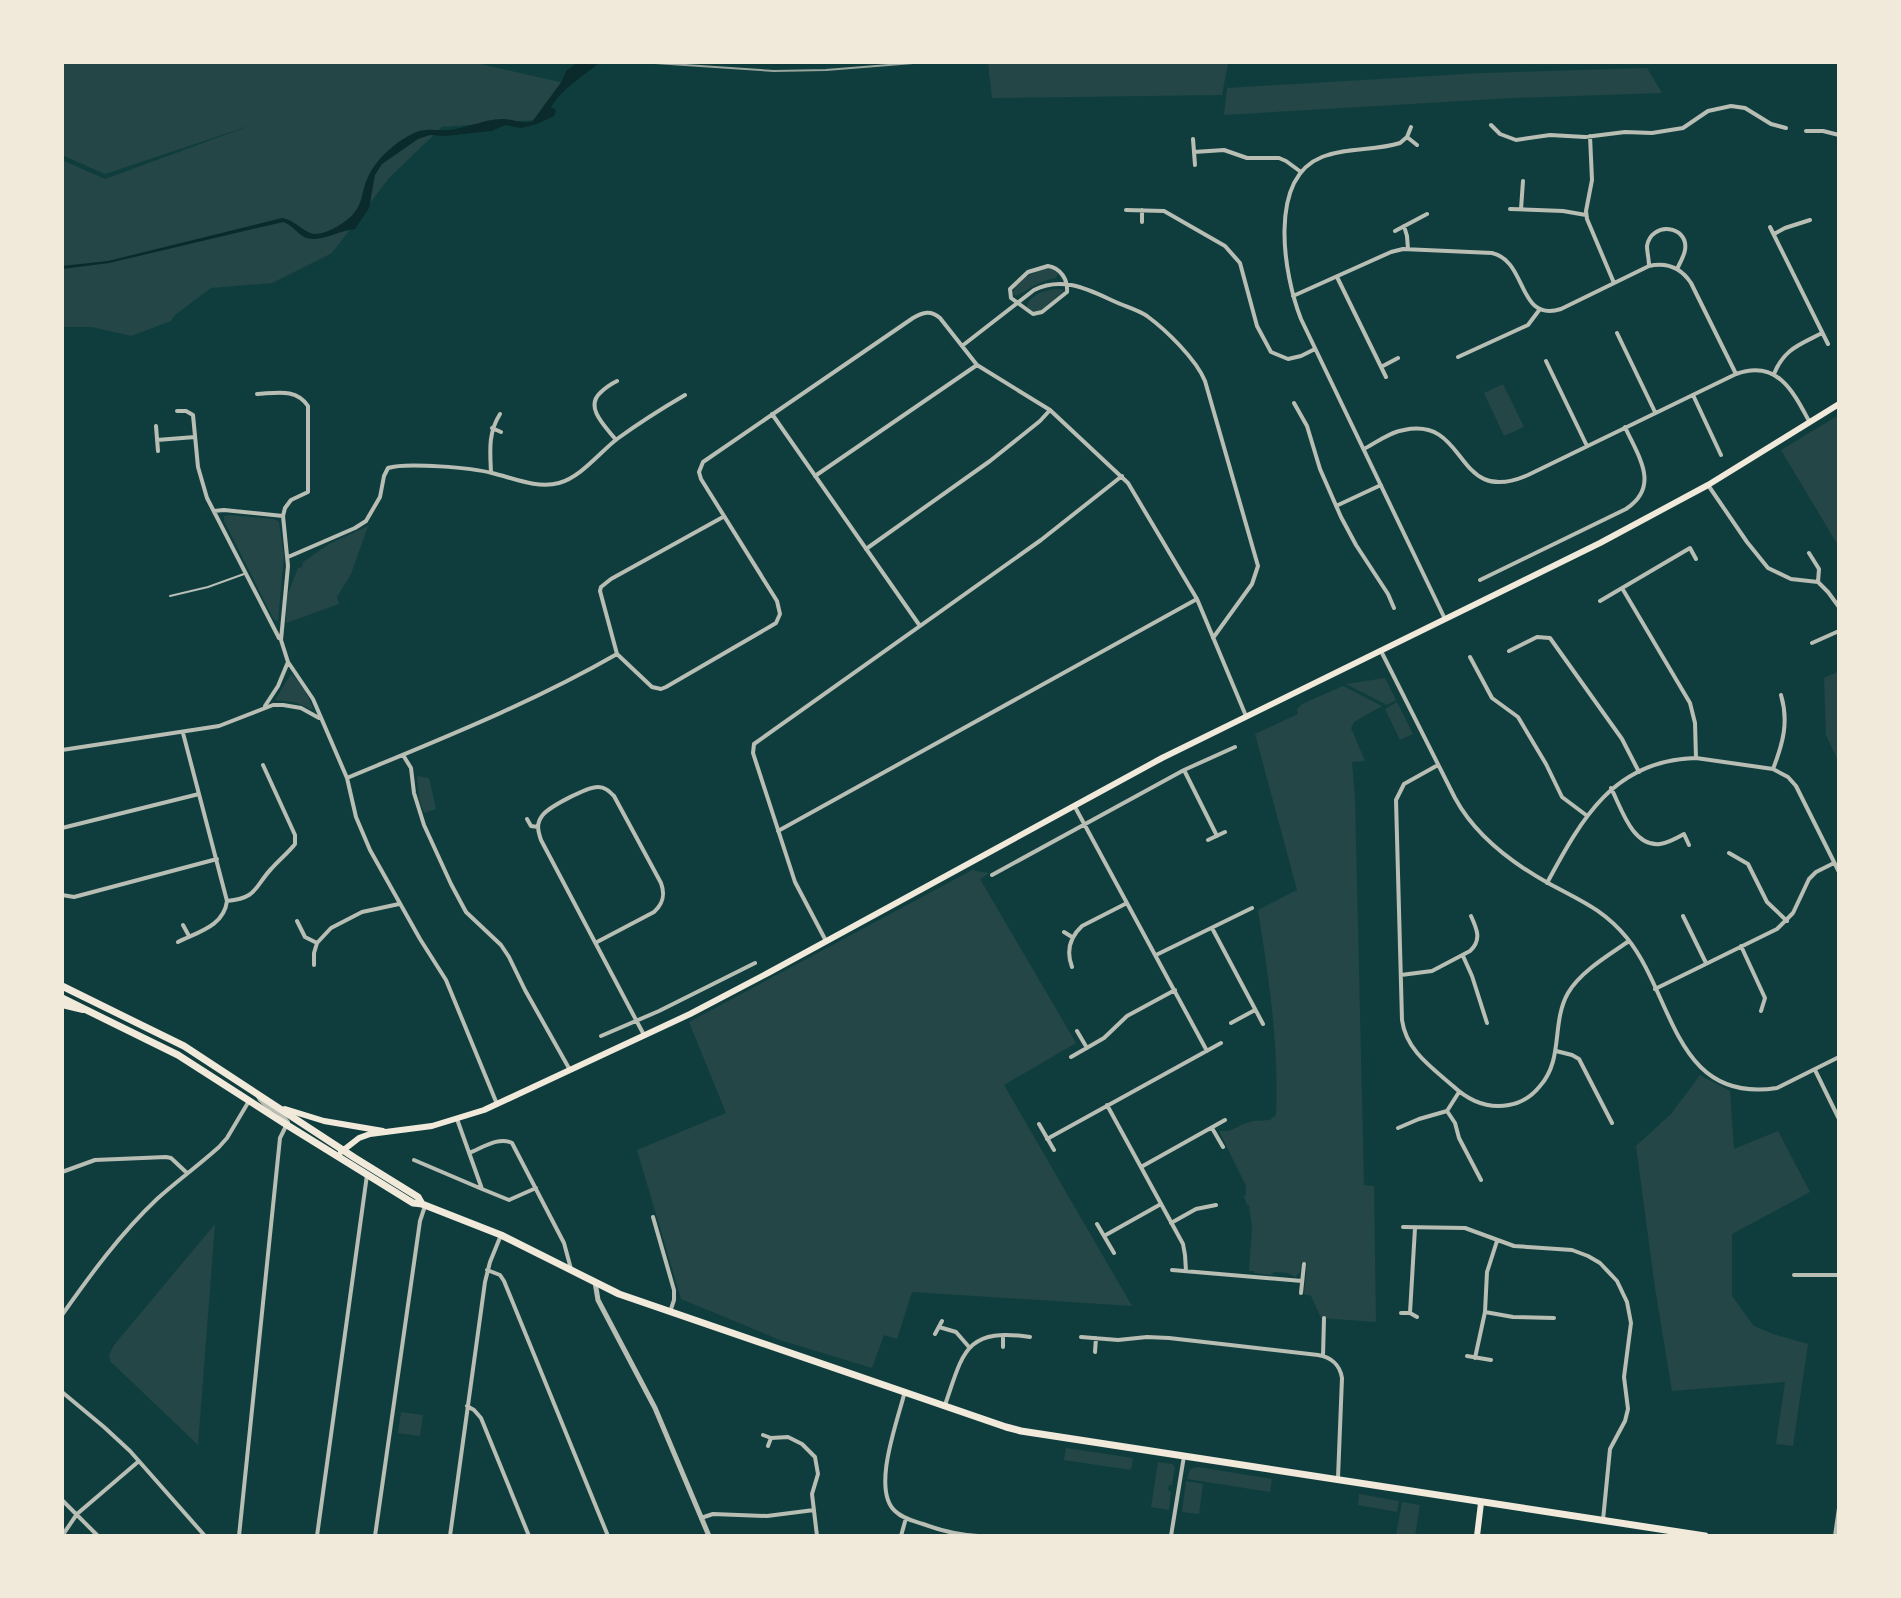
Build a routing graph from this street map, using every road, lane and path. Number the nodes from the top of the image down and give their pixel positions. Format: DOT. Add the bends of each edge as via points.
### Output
graph roads {
  1 [pos="1491,125"];
  2 [pos="1411,127"];
  3 [pos="1786,128"];
  4 [pos="1806,131"];
  5 [pos="1839,135"];
  6 [pos="1590,136"];
  7 [pos="1407,137"];
  8 [pos="1193,139"];
  9 [pos="1417,145"];
  10 [pos="1194,152"];
  11 [pos="1195,165"];
  12 [pos="1301,172"];
  13 [pos="1523,181"];
  14 [pos="1510,209"];
  15 [pos="1521,209"];
  16 [pos="1126,210"];
  17 [pos="1142,210"];
  18 [pos="1427,214"];
  19 [pos="1586,215"];
  20 [pos="1810,220"];
  21 [pos="1142,222"];
  22 [pos="1404,226"];
  23 [pos="1770,227"];
  24 [pos="1395,231"];
  25 [pos="1774,234"];
  26 [pos="1408,249"];
  27 [pos="1649,266"];
  28 [pos="1677,269"];
  29 [pos="1337,277"];
  30 [pos="1614,283"];
  31 [pos="1066,284"];
  32 [pos="1293,296"];
  33 [pos="1017,303"];
  34 [pos="1540,309"];
  35 [pos="1617,333"];
  36 [pos="1822,333"];
  37 [pos="1828,344"];
  38 [pos="962,346"];
  39 [pos="1315,349"];
  40 [pos="1458,357"];
  41 [pos="1398,358"];
  42 [pos="1546,361"];
  43 [pos="977,365"];
  44 [pos="1381,367"];
  45 [pos="1736,374"];
  46 [pos="1774,374"];
  47 [pos="1386,377"];
  48 [pos="617,381"];
  49 [pos="257,394"];
  50 [pos="685,395"];
  51 [pos="1693,395"];
  52 [pos="1294,403"];
  53 [pos="1839,404"];
  54 [pos="1050,410"];
  55 [pos="177,411"];
  56 [pos="1655,412"];
  57 [pos="500,414"];
  58 [pos="772,414"];
  59 [pos="1809,421"];
  60 [pos="156,426"];
  61 [pos="1625,427"];
  62 [pos="492,428"];
  63 [pos="501,432"];
  64 [pos="195,437"];
  65 [pos="157,440"];
  66 [pos="616,440"];
  67 [pos="1587,446"];
  68 [pos="1364,449"];
  69 [pos="158,451"];
  70 [pos="1721,455"];
  71 [pos="491,472"];
  72 [pos="815,476"];
  73 [pos="1122,476"];
  74 [pos="1382,485"];
  75 [pos="1708,485"];
  76 [pos="1336,506"];
  77 [pos="214,511"];
  78 [pos="283,516"];
  79 [pos="723,517"];
  80 [pos="866,549"];
  81 [pos="1809,553"];
  82 [pos="288,557"];
  83 [pos="1696,559"];
  84 [pos="246,574"];
  85 [pos="1480,580"];
  86 [pos="1818,582"];
  87 [pos="1622,588"];
  88 [pos="170,596"];
  89 [pos="1197,599"];
  90 [pos="1600,601"];
  91 [pos="1839,607"];
  92 [pos="1394,608"];
  93 [pos="1445,619"];
  94 [pos="920,626"];
  95 [pos="1839,631"];
  96 [pos="1213,638"];
  97 [pos="281,640"];
  98 [pos="1812,643"];
  99 [pos="1381,651"];
  100 [pos="1509,651"];
  101 [pos="617,654"];
  102 [pos="1470,657"];
  103 [pos="288,662"];
  104 [pos="1781,695"];
  105 [pos="264,708"];
  106 [pos="1246,716"];
  107 [pos="321,720"];
  108 [pos="183,732"];
  109 [pos="1235,747"];
  110 [pos="62,750"];
  111 [pos="403,755"];
  112 [pos="1696,758"];
  113 [pos="263,765"];
  114 [pos="1438,765"];
  115 [pos="1773,769"];
  116 [pos="1184,770"];
  117 [pos="1639,772"];
  118 [pos="347,778"];
  119 [pos="1611,788"];
  120 [pos="200,793"];
  121 [pos="1074,805"];
  122 [pos="1586,815"];
  123 [pos="527,819"];
  124 [pos="1084,823"];
  125 [pos="538,827"];
  126 [pos="62,828"];
  127 [pos="778,831"];
  128 [pos="1225,832"];
  129 [pos="1217,836"];
  130 [pos="1208,840"];
  131 [pos="1689,845"];
  132 [pos="1729,853"];
  133 [pos="217,859"];
  134 [pos="1834,863"];
  135 [pos="1839,872"];
  136 [pos="992,875"];
  137 [pos="1547,883"];
  138 [pos="62,895"];
  139 [pos="227,901"];
  140 [pos="1127,903"];
  141 [pos="399,904"];
  142 [pos="1252,908"];
  143 [pos="1471,916"];
  144 [pos="1683,916"];
  145 [pos="297,921"];
  146 [pos="1787,921"];
  147 [pos="183,925"];
  148 [pos="1212,928"];
  149 [pos="1064,932"];
  150 [pos="189,936"];
  151 [pos="1072,937"];
  152 [pos="826,941"];
  153 [pos="1630,941"];
  154 [pos="178,942"];
  155 [pos="597,942"];
  156 [pos="317,943"];
  157 [pos="1741,946"];
  158 [pos="1156,955"];
  159 [pos="1463,956"];
  160 [pos="755,963"];
  161 [pos="1706,963"];
  162 [pos="314,965"];
  163 [pos="1072,967"];
  164 [pos="1401,975"];
  165 [pos="62,986"];
  166 [pos="1655,989"];
  167 [pos="1175,990"];
  168 [pos="62,998"];
  169 [pos="62,1005"];
  170 [pos="1255,1010"];
  171 [pos="86,1011"];
  172 [pos="1761,1011"];
  173 [pos="637,1021"];
  174 [pos="1231,1023"];
  175 [pos="1487,1023"];
  176 [pos="1263,1024"];
  177 [pos="1077,1031"];
  178 [pos="644,1035"];
  179 [pos="601,1036"];
  180 [pos="1221,1043"];
  181 [pos="1087,1048"];
  182 [pos="1207,1051"];
  183 [pos="1556,1051"];
  184 [pos="1071,1057"];
  185 [pos="1839,1057"];
  186 [pos="570,1070"];
  187 [pos="1815,1070"];
  188 [pos="256,1092"];
  189 [pos="1459,1092"];
  190 [pos="249,1101"];
  191 [pos="497,1104"];
  192 [pos="1107,1105"];
  193 [pos="277,1106"];
  194 [pos="1447,1111"];
  195 [pos="457,1119"];
  196 [pos="1839,1119"];
  197 [pos="1225,1120"];
  198 [pos="1612,1123"];
  199 [pos="1039,1124"];
  200 [pos="287,1125"];
  201 [pos="1212,1128"];
  202 [pos="1398,1128"];
  203 [pos="387,1132"];
  204 [pos="1047,1139"];
  205 [pos="1223,1147"];
  206 [pos="1054,1150"];
  207 [pos="345,1151"];
  208 [pos="333,1153"];
  209 [pos="469,1153"];
  210 [pos="414,1160"];
  211 [pos="1141,1167"];
  212 [pos="62,1173"];
  213 [pos="187,1173"];
  214 [pos="367,1175"];
  215 [pos="1481,1180"];
  216 [pos="536,1188"];
  217 [pos="482,1189"];
  218 [pos="1161,1204"];
  219 [pos="424,1205"];
  220 [pos="1216,1205"];
  221 [pos="653,1217"];
  222 [pos="1171,1223"];
  223 [pos="1097,1224"];
  224 [pos="1403,1227"];
  225 [pos="1415,1228"];
  226 [pos="501,1235"];
  227 [pos="1104,1236"];
  228 [pos="1497,1241"];
  229 [pos="1114,1253"];
  230 [pos="1304,1264"];
  231 [pos="487,1270"];
  232 [pos="571,1270"];
  233 [pos="1172,1270"];
  234 [pos="1186,1271"];
  235 [pos="1794,1275"];
  236 [pos="1839,1275"];
  237 [pos="1302,1281"];
  238 [pos="595,1282"];
  239 [pos="1301,1293"];
  240 [pos="670,1312"];
  241 [pos="1485,1312"];
  242 [pos="1401,1313"];
  243 [pos="1410,1313"];
  244 [pos="62,1315"];
  245 [pos="1417,1317"];
  246 [pos="1324,1318"];
  247 [pos="1554,1318"];
  248 [pos="942,1321"];
  249 [pos="939,1327"];
  250 [pos="935,1334"];
  251 [pos="1003,1335"];
  252 [pos="1030,1337"];
  253 [pos="1081,1337"];
  254 [pos="1096,1338"];
  255 [pos="969,1347"];
  256 [pos="1003,1347"];
  257 [pos="1095,1352"];
  258 [pos="1323,1356"];
  259 [pos="1467,1356"];
  260 [pos="1475,1358"];
  261 [pos="1491,1360"];
  262 [pos="905,1391"];
  263 [pos="62,1392"];
  264 [pos="945,1405"];
  265 [pos="467,1406"];
  266 [pos="763,1435"];
  267 [pos="771,1438"];
  268 [pos="768,1446"];
  269 [pos="1184,1456"];
  270 [pos="139,1461"];
  271 [pos="1338,1478"];
  272 [pos="62,1500"];
  273 [pos="1481,1503"];
  274 [pos="1839,1508"];
  275 [pos="814,1510"];
  276 [pos="77,1514"];
  277 [pos="701,1518"];
  278 [pos="906,1518"];
  279 [pos="1603,1520"];
  280 [pos="62,1536"];
  281 [pos="98,1536"];
  282 [pos="205,1536"];
  283 [pos="239,1536"];
  284 [pos="317,1536"];
  285 [pos="375,1536"];
  286 [pos="450,1536"];
  287 [pos="529,1536"];
  288 [pos="608,1536"];
  289 [pos="709,1536"];
  290 [pos="817,1536"];
  291 [pos="901,1536"];
  292 [pos="978,1536"];
  293 [pos="1171,1536"];
  294 [pos="1477,1536"];
  295 [pos="1705,1536"];
  296 [pos="1835,1536"];
  1 -- 6 [label="street" via="1516,140"];
  2 -- 7 [label="street"];
  3 -- 6 [label="street" via="1731,106 1708,111 1672,130"];
  4 -- 5 [label="street"];
  6 -- 19 [label="street" via="1592,180"];
  7 -- 9 [label="street"];
  7 -- 12 [label="street" via="1396,144 1324,156"];
  8 -- 10 [label="street"];
  10 -- 11 [label="street"];
  10 -- 12 [label="street" via="1224,150 1253,159 1279,158"];
  12 -- 32 [label="street" via="1289,193 1285,217"];
  13 -- 15 [label="street"];
  14 -- 15 [label="street"];
  15 -- 19 [label="street"];
  16 -- 17 [label="street"];
  17 -- 21 [label="street"];
  17 -- 39 [label="street" via="1169,213 1231,251 1271,352 1288,359"];
  18 -- 22 [label="street"];
  19 -- 30 [label="street"];
  20 -- 25 [label="street"];
  22 -- 24 [label="street"];
  22 -- 26 [label="street"];
  23 -- 25 [label="street"];
  25 -- 36 [label="street"];
  26 -- 29 [label="street"];
  26 -- 34 [label="street" via="1501,255"];
  27 -- 28 [label="street"];
  27 -- 28 [label="street" via="1649,239 1669,228 1685,243"];
  27 -- 30 [label="street"];
  28 -- 45 [label="street" via="1691,283"];
  29 -- 32 [label="street"];
  29 -- 44 [label="street"];
  30 -- 34 [label="street" via="1561,309"];
  31 -- 33 [label="street" via="1043,286"];
  31 -- 33 [label="street" via="1064,295 1040,314"];
  31 -- 33 [label="street" via="1057,268 1036,268 1011,288"];
  31 -- 96 [label="street" via="1144,315 1200,369 1258,566 1252,584"];
  32 -- 39 [label="street"];
  33 -- 38 [label="street"];
  34 -- 40 [label="street" via="1528,325"];
  35 -- 56 [label="street"];
  36 -- 37 [label="street"];
  36 -- 46 [label="street" via="1789,350"];
  38 -- 43 [label="street"];
  38 -- 58 [label="street" via="938,316 918,315"];
  39 -- 68 [label="street"];
  41 -- 44 [label="street"];
  42 -- 67 [label="street"];
  43 -- 54 [label="street"];
  43 -- 72 [label="street"];
  44 -- 47 [label="street"];
  45 -- 46 [label="street"];
  45 -- 51 [label="street"];
  46 -- 59 [label="street" via="1790,388"];
  48 -- 66 [label="street" via="598,394 594,406"];
  49 -- 78 [label="street" via="287,392 301,396 308,406 308,492 291,500"];
  50 -- 66 [label="street"];
  51 -- 56 [label="street"];
  51 -- 70 [label="street"];
  52 -- 76 [label="street"];
  53 -- 59 [label="main road"];
  54 -- 73 [label="street"];
  54 -- 80 [label="street" via="990,461"];
  55 -- 64 [label="street" via="193,415"];
  56 -- 61 [label="street"];
  57 -- 62 [label="street"];
  58 -- 72 [label="street"];
  58 -- 79 [label="street" via="700,469"];
  59 -- 75 [label="main road"];
  60 -- 65 [label="street"];
  61 -- 67 [label="street"];
  61 -- 85 [label="street" via="1645,471 1635,503"];
  62 -- 63 [label="street"];
  62 -- 71 [label="street"];
  64 -- 65 [label="street"];
  64 -- 77 [label="street" via="198,467"];
  65 -- 69 [label="street"];
  66 -- 71 [label="street" via="559,483 536,484"];
  67 -- 68 [label="street" via="1502,482 1475,474 1448,440 1428,430 1398,431"];
  68 -- 74 [label="street"];
  71 -- 82 [label="street" via="388,468 366,521"];
  72 -- 80 [label="street"];
  73 -- 89 [label="street"];
  73 -- 94 [label="street"];
  74 -- 76 [label="street"];
  74 -- 93 [label="street"];
  75 -- 86 [label="street" via="1768,568 1791,579"];
  75 -- 93 [label="main road"];
  76 -- 92 [label="street"];
  77 -- 78 [label="street"];
  77 -- 84 [label="street"];
  78 -- 82 [label="street"];
  79 -- 101 [label="street" via="601,587"];
  79 -- 101 [label="street" via="777,601 776,623 661,689 649,685"];
  80 -- 94 [label="street"];
  81 -- 86 [label="street" via="1819,569"];
  82 -- 97 [label="street"];
  83 -- 87 [label="street" via="1690,548"];
  84 -- 88 [label="lane"];
  84 -- 97 [label="street"];
  86 -- 91 [label="street"];
  87 -- 90 [label="street"];
  87 -- 112 [label="street" via="1690,703"];
  89 -- 96 [label="street"];
  89 -- 127 [label="street"];
  93 -- 99 [label="main road"];
  94 -- 127 [label="street" via="754,744"];
  95 -- 98 [label="street"];
  96 -- 106 [label="street"];
  97 -- 103 [label="street"];
  99 -- 106 [label="main road"];
  99 -- 114 [label="street"];
  100 -- 117 [label="street" via="1537,637 1554,642"];
  101 -- 111 [label="street" via="474,726"];
  102 -- 122 [label="street" via="1492,698 1518,717 1562,797"];
  103 -- 105 [label="street"];
  103 -- 107 [label="street"];
  104 -- 115 [label="street" via="1785,734"];
  105 -- 107 [label="street" via="293,706"];
  105 -- 108 [label="street" via="219,726"];
  106 -- 121 [label="main road"];
  107 -- 118 [label="street"];
  108 -- 110 [label="street"];
  108 -- 120 [label="street"];
  109 -- 116 [label="street"];
  111 -- 118 [label="street"];
  111 -- 186 [label="street" via="424,825 451,884 466,912 509,957"];
  112 -- 115 [label="street"];
  112 -- 117 [label="street"];
  113 -- 139 [label="street" via="295,844 254,892"];
  114 -- 137 [label="street" via="1474,826"];
  114 -- 164 [label="street" via="1404,784 1396,800"];
  115 -- 134 [label="street" via="1796,786"];
  116 -- 124 [label="street"];
  116 -- 129 [label="street"];
  117 -- 119 [label="street"];
  118 -- 141 [label="street" via="356,817"];
  119 -- 122 [label="street"];
  119 -- 131 [label="street" via="1643,841 1660,844 1684,834"];
  120 -- 126 [label="street"];
  120 -- 133 [label="street"];
  121 -- 124 [label="street"];
  121 -- 152 [label="main road"];
  122 -- 137 [label="street"];
  123 -- 125 [label="street"];
  124 -- 136 [label="street"];
  124 -- 140 [label="street"];
  125 -- 155 [label="street"];
  125 -- 155 [label="street" via="549,809 590,788 610,791 661,883 664,897 658,909"];
  127 -- 152 [label="street" via="795,882"];
  128 -- 129 [label="street"];
  129 -- 130 [label="street"];
  132 -- 146 [label="street" via="1748,864 1767,902"];
  133 -- 138 [label="street" via="74,897"];
  133 -- 139 [label="street"];
  134 -- 135 [label="street"];
  134 -- 146 [label="street" via="1809,879"];
  137 -- 153 [label="street" via="1601,912"];
  139 -- 150 [label="street" via="218,922"];
  140 -- 151 [label="street" via="1082,926"];
  140 -- 158 [label="street"];
  141 -- 156 [label="street" via="362,912 331,928"];
  141 -- 191 [label="street" via="446,980"];
  142 -- 148 [label="street"];
  143 -- 159 [label="street" via="1478,938"];
  144 -- 161 [label="street"];
  145 -- 156 [label="street" via="305,937"];
  146 -- 157 [label="street"];
  147 -- 150 [label="street"];
  148 -- 158 [label="street"];
  148 -- 170 [label="street"];
  149 -- 151 [label="street"];
  150 -- 154 [label="street"];
  151 -- 163 [label="street"];
  152 -- 178 [label="main road"];
  153 -- 166 [label="street"];
  153 -- 183 [label="street" via="1567,994"];
  155 -- 173 [label="street"];
  156 -- 162 [label="street"];
  157 -- 161 [label="street"];
  157 -- 172 [label="street" via="1765,998"];
  158 -- 167 [label="street"];
  159 -- 164 [label="street" via="1432,971"];
  159 -- 175 [label="street"];
  160 -- 173 [label="street"];
  161 -- 166 [label="street"];
  164 -- 189 [label="street" via="1402,1020 1409,1043"];
  165 -- 188 [label="highway" via="184,1046"];
  166 -- 187 [label="street" via="1689,1056 1721,1081 1768,1090"];
  167 -- 181 [label="street" via="1127,1016"];
  167 -- 182 [label="street"];
  168 -- 171 [label="highway"];
  169 -- 171 [label="main road"];
  170 -- 174 [label="street"];
  170 -- 176 [label="street"];
  171 -- 190 [label="highway" via="178,1055"];
  173 -- 178 [label="street"];
  173 -- 179 [label="street"];
  177 -- 181 [label="street"];
  178 -- 186 [label="main road"];
  180 -- 182 [label="street"];
  181 -- 184 [label="street"];
  182 -- 192 [label="street"];
  183 -- 189 [label="street" via="1543,1082 1517,1103 1489,1105"];
  183 -- 198 [label="street" via="1582,1063"];
  185 -- 187 [label="street"];
  186 -- 191 [label="main road"];
  187 -- 196 [label="street"];
  188 -- 193 [label="highway"];
  188 -- 200 [label="street"];
  189 -- 194 [label="street"];
  190 -- 200 [label="highway"];
  190 -- 213 [label="street" via="227,1138"];
  191 -- 195 [label="main road"];
  192 -- 204 [label="street"];
  192 -- 211 [label="street"];
  193 -- 203 [label="main road" via="309,1118"];
  193 -- 207 [label="highway"];
  194 -- 202 [label="street"];
  194 -- 215 [label="street"];
  195 -- 203 [label="main road"];
  195 -- 209 [label="street"];
  197 -- 201 [label="street"];
  199 -- 204 [label="street"];
  200 -- 208 [label="highway"];
  200 -- 283 [label="street" via="280,1138"];
  201 -- 205 [label="street"];
  201 -- 211 [label="street"];
  203 -- 207 [label="main road" via="364,1136"];
  204 -- 206 [label="street"];
  207 -- 208 [label="main road"];
  207 -- 219 [label="highway"];
  208 -- 214 [label="highway"];
  209 -- 216 [label="street" via="508,1140"];
  209 -- 217 [label="street"];
  210 -- 217 [label="street"];
  211 -- 218 [label="street"];
  212 -- 213 [label="street" via="95,1160 166,1157"];
  213 -- 244 [label="street" via="127,1230"];
  214 -- 219 [label="highway"];
  214 -- 284 [label="street"];
  216 -- 217 [label="street" via="509,1200"];
  216 -- 232 [label="street" via="566,1248"];
  218 -- 222 [label="street"];
  218 -- 227 [label="street"];
  219 -- 226 [label="highway"];
  219 -- 285 [label="street"];
  220 -- 222 [label="street"];
  221 -- 240 [label="street" via="674,1290"];
  222 -- 234 [label="street" via="1183,1244"];
  223 -- 227 [label="street"];
  224 -- 225 [label="street"];
  225 -- 228 [label="street" via="1465,1228"];
  225 -- 243 [label="street"];
  226 -- 231 [label="street"];
  226 -- 232 [label="highway"];
  227 -- 229 [label="street"];
  228 -- 241 [label="street" via="1486,1279"];
  228 -- 279 [label="street" via="1588,1256 1611,1273 1627,1302 1627,1415 1610,1449"];
  230 -- 237 [label="street"];
  231 -- 265 [label="street"];
  231 -- 288 [label="street" via="504,1281"];
  232 -- 238 [label="highway"];
  233 -- 234 [label="street"];
  234 -- 237 [label="street"];
  235 -- 236 [label="street"];
  237 -- 239 [label="street"];
  238 -- 240 [label="highway"];
  238 -- 277 [label="street" via="598,1300 652,1401"];
  240 -- 262 [label="highway"];
  241 -- 247 [label="street"];
  241 -- 260 [label="street"];
  242 -- 243 [label="street"];
  243 -- 245 [label="street"];
  246 -- 258 [label="street"];
  248 -- 249 [label="street"];
  249 -- 250 [label="street"];
  249 -- 255 [label="street" via="956,1332"];
  251 -- 252 [label="street"];
  251 -- 255 [label="street" via="984,1337"];
  251 -- 256 [label="street"];
  253 -- 254 [label="street"];
  254 -- 257 [label="street"];
  254 -- 258 [label="street" via="1169,1338"];
  255 -- 264 [label="street"];
  258 -- 271 [label="street" via="1338,1366 1341,1375"];
  259 -- 260 [label="street"];
  260 -- 261 [label="street"];
  262 -- 264 [label="highway"];
  262 -- 278 [label="street" via="884,1481 888,1501"];
  263 -- 270 [label="street"];
  264 -- 269 [label="highway" via="1021,1431"];
  265 -- 286 [label="street"];
  265 -- 287 [label="street" via="481,1418"];
  266 -- 267 [label="street"];
  267 -- 268 [label="street"];
  267 -- 275 [label="street" via="788,1437 815,1457"];
  269 -- 271 [label="highway"];
  269 -- 293 [label="street"];
  270 -- 276 [label="street"];
  270 -- 282 [label="street"];
  271 -- 273 [label="highway"];
  272 -- 276 [label="street"];
  273 -- 279 [label="highway"];
  273 -- 294 [label="main road"];
  274 -- 296 [label="street"];
  275 -- 277 [label="street"];
  275 -- 290 [label="street"];
  276 -- 280 [label="street"];
  276 -- 281 [label="street"];
  277 -- 289 [label="street"];
  278 -- 291 [label="street"];
  278 -- 292 [label="street"];
  279 -- 295 [label="highway"];
}
